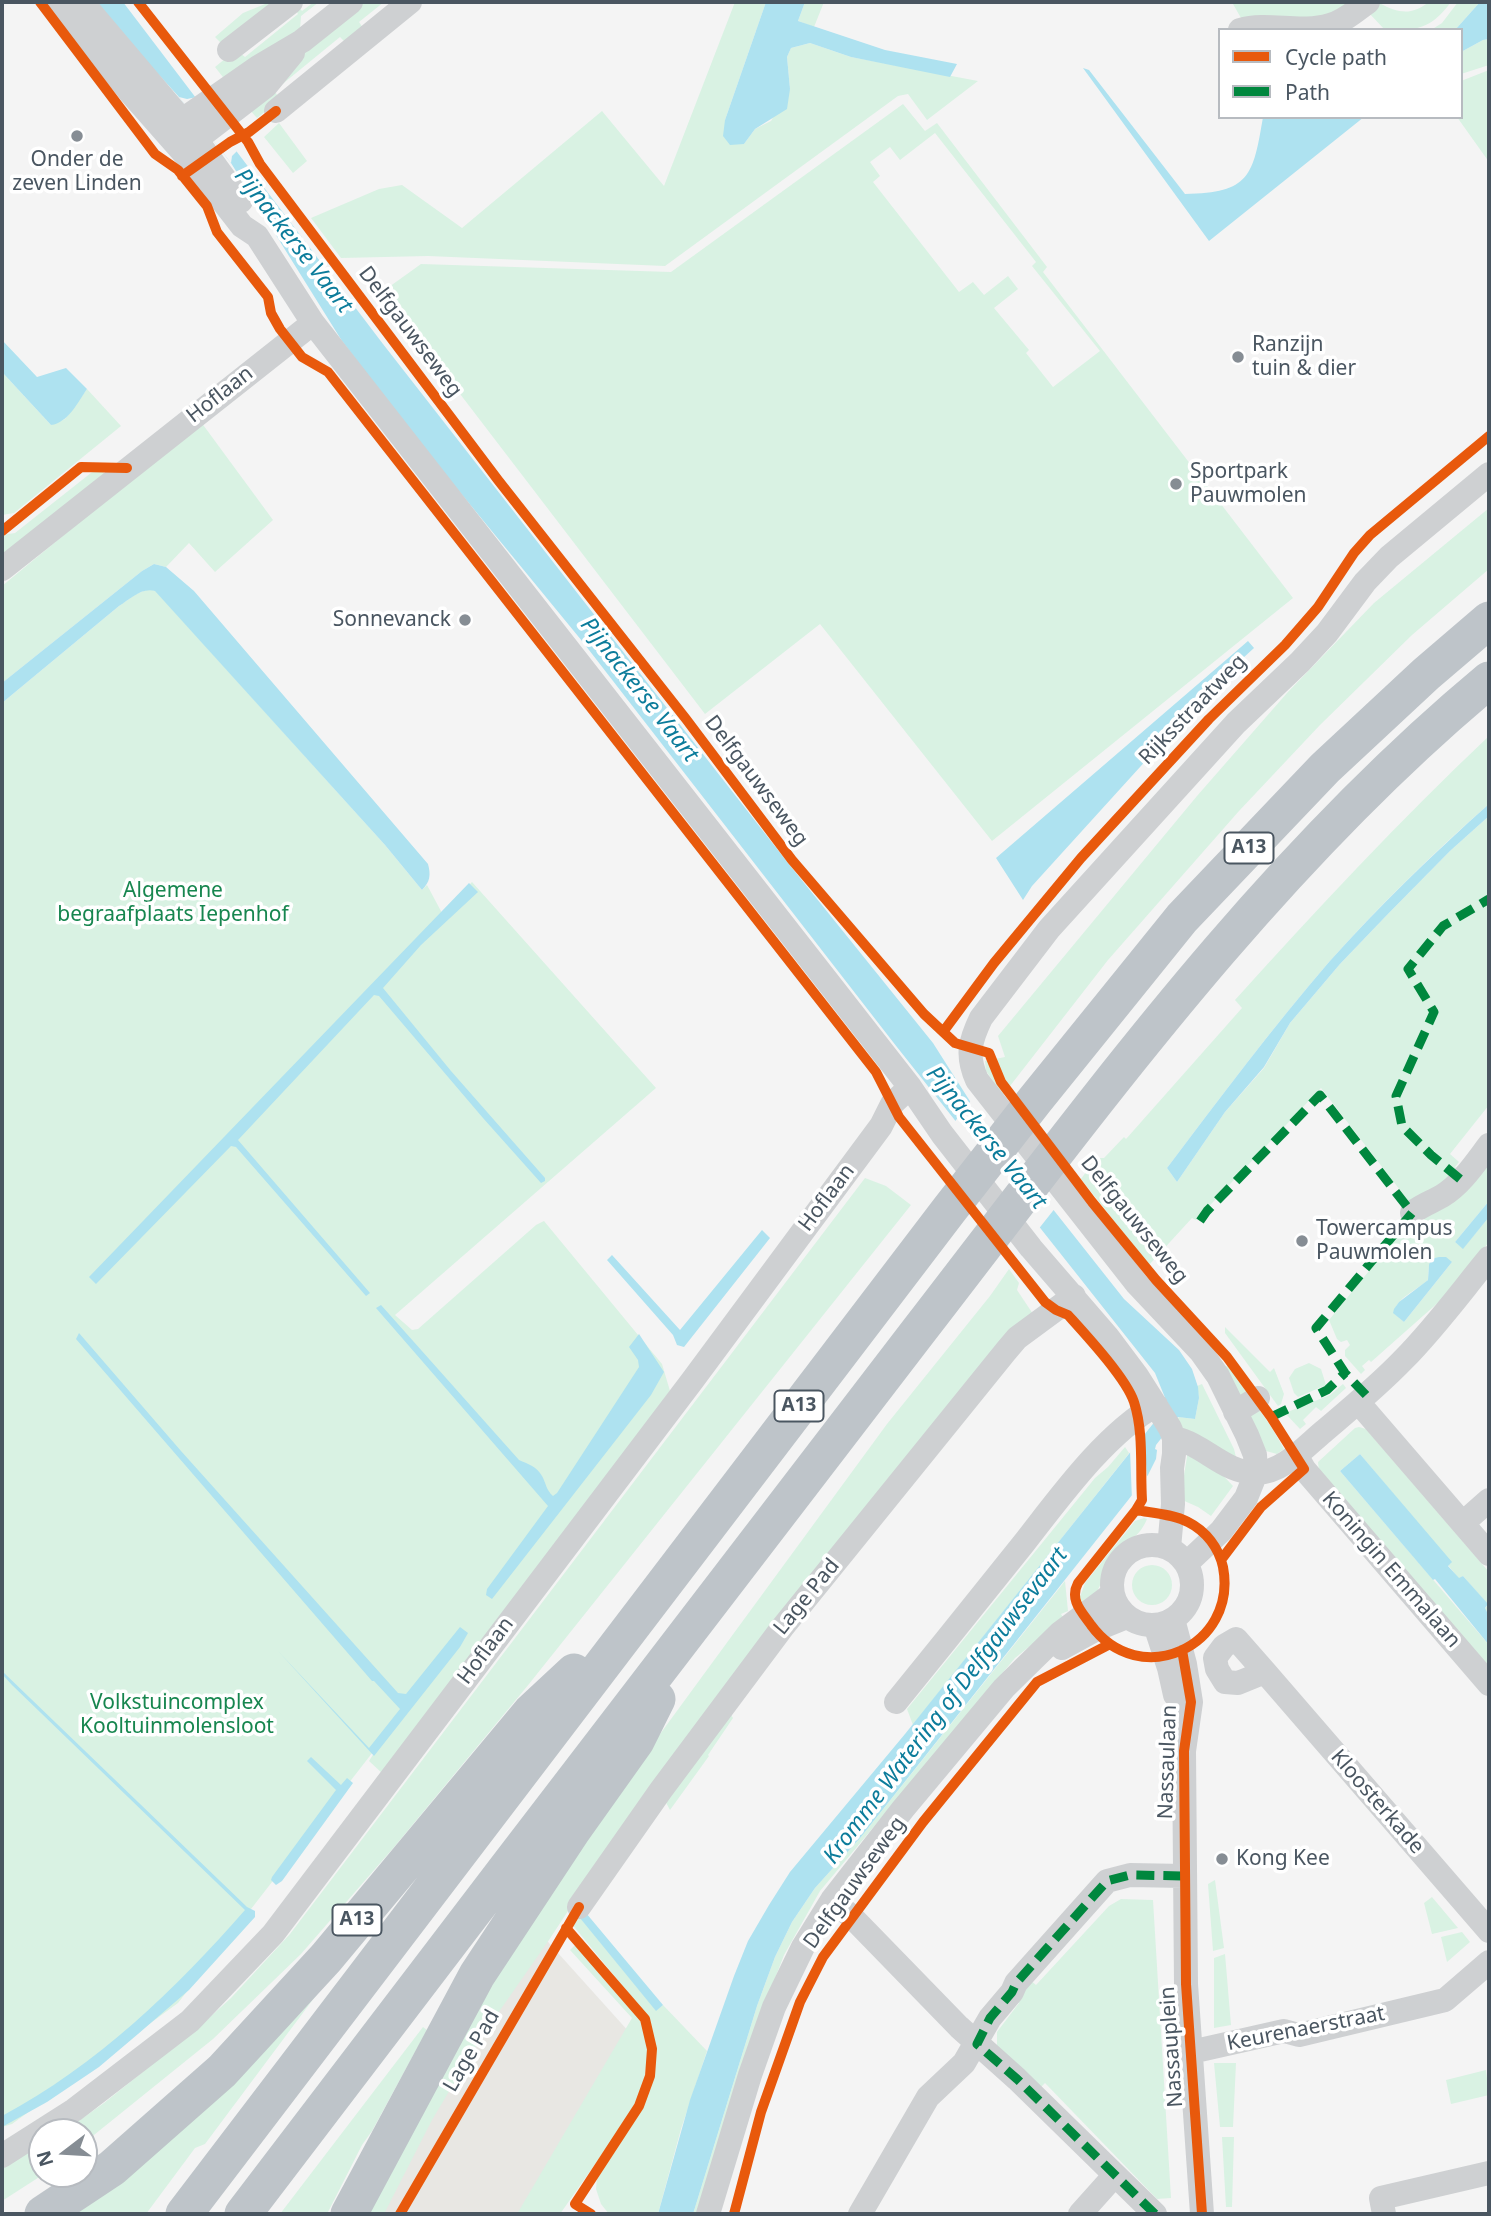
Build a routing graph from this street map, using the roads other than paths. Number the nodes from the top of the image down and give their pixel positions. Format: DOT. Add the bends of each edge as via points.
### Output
graph roads {
  1 [pos="57,2"];
  2 [pos="82,2"];
  3 [pos="291,2"];
  4 [pos="351,2"];
  5 [pos="410,2"];
  6 [pos="1364,5"];
  7 [pos="1246,28"];
  8 [pos="1290,28"];
  9 [pos="1314,28"];
  10 [pos="229,50"];
  11 [pos="276,110"];
  12 [pos="196,125"];
  13 [pos="313,323"];
  14 [pos="1489,474"];
  15 [pos="2,569"];
  16 [pos="1489,620"];
  17 [pos="1489,680"];
  18 [pos="970,1049"];
  19 [pos="910,1087"];
  20 [pos="1489,1145"];
  21 [pos="1412,1213"];
  22 [pos="1489,1258"];
  23 [pos="1074,1296"];
  24 [pos="1258,1398"];
  25 [pos="1358,1402"];
  26 [pos="1235,1412"];
  27 [pos="1165,1421"];
  28 [pos="1296,1455"];
  29 [pos="1256,1473"];
  30 [pos="1489,1500"];
  31 [pos="1463,1523"];
  32 [pos="1168,1552"];
  33 [pos="1489,1554"];
  34 [pos="1112,1594"];
  35 [pos="649,1602"];
  36 [pos="698,1617"];
  37 [pos="1127,1617"];
  38 [pos="1164,1622"];
  39 [pos="1043,1666"];
  40 [pos="1265,1672"];
  41 [pos="1489,1684"];
  42 [pos="896,1702"];
  43 [pos="1185,1876"];
  44 [pos="832,1900"];
  45 [pos="579,1907"];
  46 [pos="1489,1931"];
  47 [pos="1489,1962"];
  48 [pos="968,2036"];
  49 [pos="1191,2052"];
  50 [pos="2,2156"];
  51 [pos="1489,2174"];
  52 [pos="1114,2176"];
  53 [pos="1382,2206"];
  54 [pos="43,2214"];
  55 [pos="184,2214"];
  56 [pos="243,2214"];
  57 [pos="349,2214"];
  58 [pos="708,2214"];
  59 [pos="860,2214"];
  60 [pos="1080,2214"];
  61 [pos="1155,2214"];
  62 [pos="1202,2214"];
  1 -- 12 [label="street" via="129,92"];
  2 -- 12 [label="street"];
  3 -- 10 [label="street"];
  4 -- 12 [label="street" via="302,41 258,67"];
  5 -- 11 [label="street"];
  6 -- 9 [label="street" via="1332,25"];
  7 -- 8 [label="street"];
  12 -- 13 [label="street" via="242,226 257,236"];
  13 -- 15 [label="street, Hoflaan"];
  13 -- 19 [label="street"];
  14 -- 18 [label="street, Rijksstraatweg" via="1388,557 1327,633 1236,723 1049,929 981,1018"];
  16 -- 35 [label="highway, A13" via="1325,768 1182,918 949,1210"];
  17 -- 36 [label="highway, A13" via="1357,801 1216,952"];
  18 -- 26 [label="street, Delfgauwseweg" via="977,1080 1137,1284 1200,1352"];
  19 -- 23 [label="street" via="1031,1248"];
  19 -- 50 [label="street, Hoflaan" via="892,1104 881,1126 692,1381 273,1934 190,2021 74,2110"];
  20 -- 21 [label="street" via="1444,1195"];
  22 -- 25 [label="street" via="1403,1360"];
  23 -- 27 [label="street"];
  23 -- 45 [label="street, Lage Pad" via="1006,1351 775,1638"];
  24 -- 26 [label="street"];
  25 -- 28 [label="street"];
  25 -- 31 [label="street"];
  26 -- 29 [label="street, Delfgauwseweg" via="1255,1455"];
  27 -- 29 [label="street" via="1186,1440 1237,1471"];
  27 -- 32 [label="street" via="1172,1468 1158,1501"];
  27 -- 42 [label="street" via="1137,1416 1123,1428 1082,1472"];
  28 -- 29 [label="street" via="1275,1470"];
  28 -- 41 [label="street, Koningin Emmalaan"];
  29 -- 32 [label="street" via="1246,1498 1212,1542"];
  30 -- 31 [label="street"];
  31 -- 33 [label="street"];
  32 -- 34 [label="street" via="1130,1550 1113,1574"];
  32 -- 38 [label="street" via="1191,1577 1192,1591 1184,1610"];
  34 -- 37 [label="street"];
  34 -- 39 [label="street, Delfgauwseweg" via="1060,1633"];
  35 -- 54 [label="highway, A13" via="531,1712 326,1958 222,2071 112,2168"];
  35 -- 55 [label="highway, A13"];
  36 -- 56 [label="highway, A13"];
  36 -- 57 [label="highway, A13" via="636,1741 477,1975"];
  37 -- 38 [label="street" via="1140,1624"];
  37 -- 39 [label="street, Delfgauwseweg" via="1066,1646"];
  38 -- 43 [label="street, Nassaulaan" via="1185,1664 1191,1702 1184,1751"];
  39 -- 44 [label="street, Delfgauwseweg" via="995,1698"];
  40 -- 46 [label="street, Kloosterkade"];
  43 -- 48 [label="street" via="1130,1875 1107,1881 990,2018"];
  43 -- 49 [label="street, Nassauplein"];
  44 -- 48 [label="street"];
  44 -- 58 [label="street, Delfgauwseweg" via="774,2007"];
  47 -- 49 [label="street, Keurenaerstraat" via="1445,2000 1299,2035 1284,2031"];
  48 -- 52 [label="street"];
  48 -- 59 [label="street" via="964,2063 929,2097"];
  49 -- 62 [label="street, Nassauplein"];
  51 -- 53 [label="street"];
  52 -- 60 [label="street"];
  52 -- 61 [label="street"];
}
